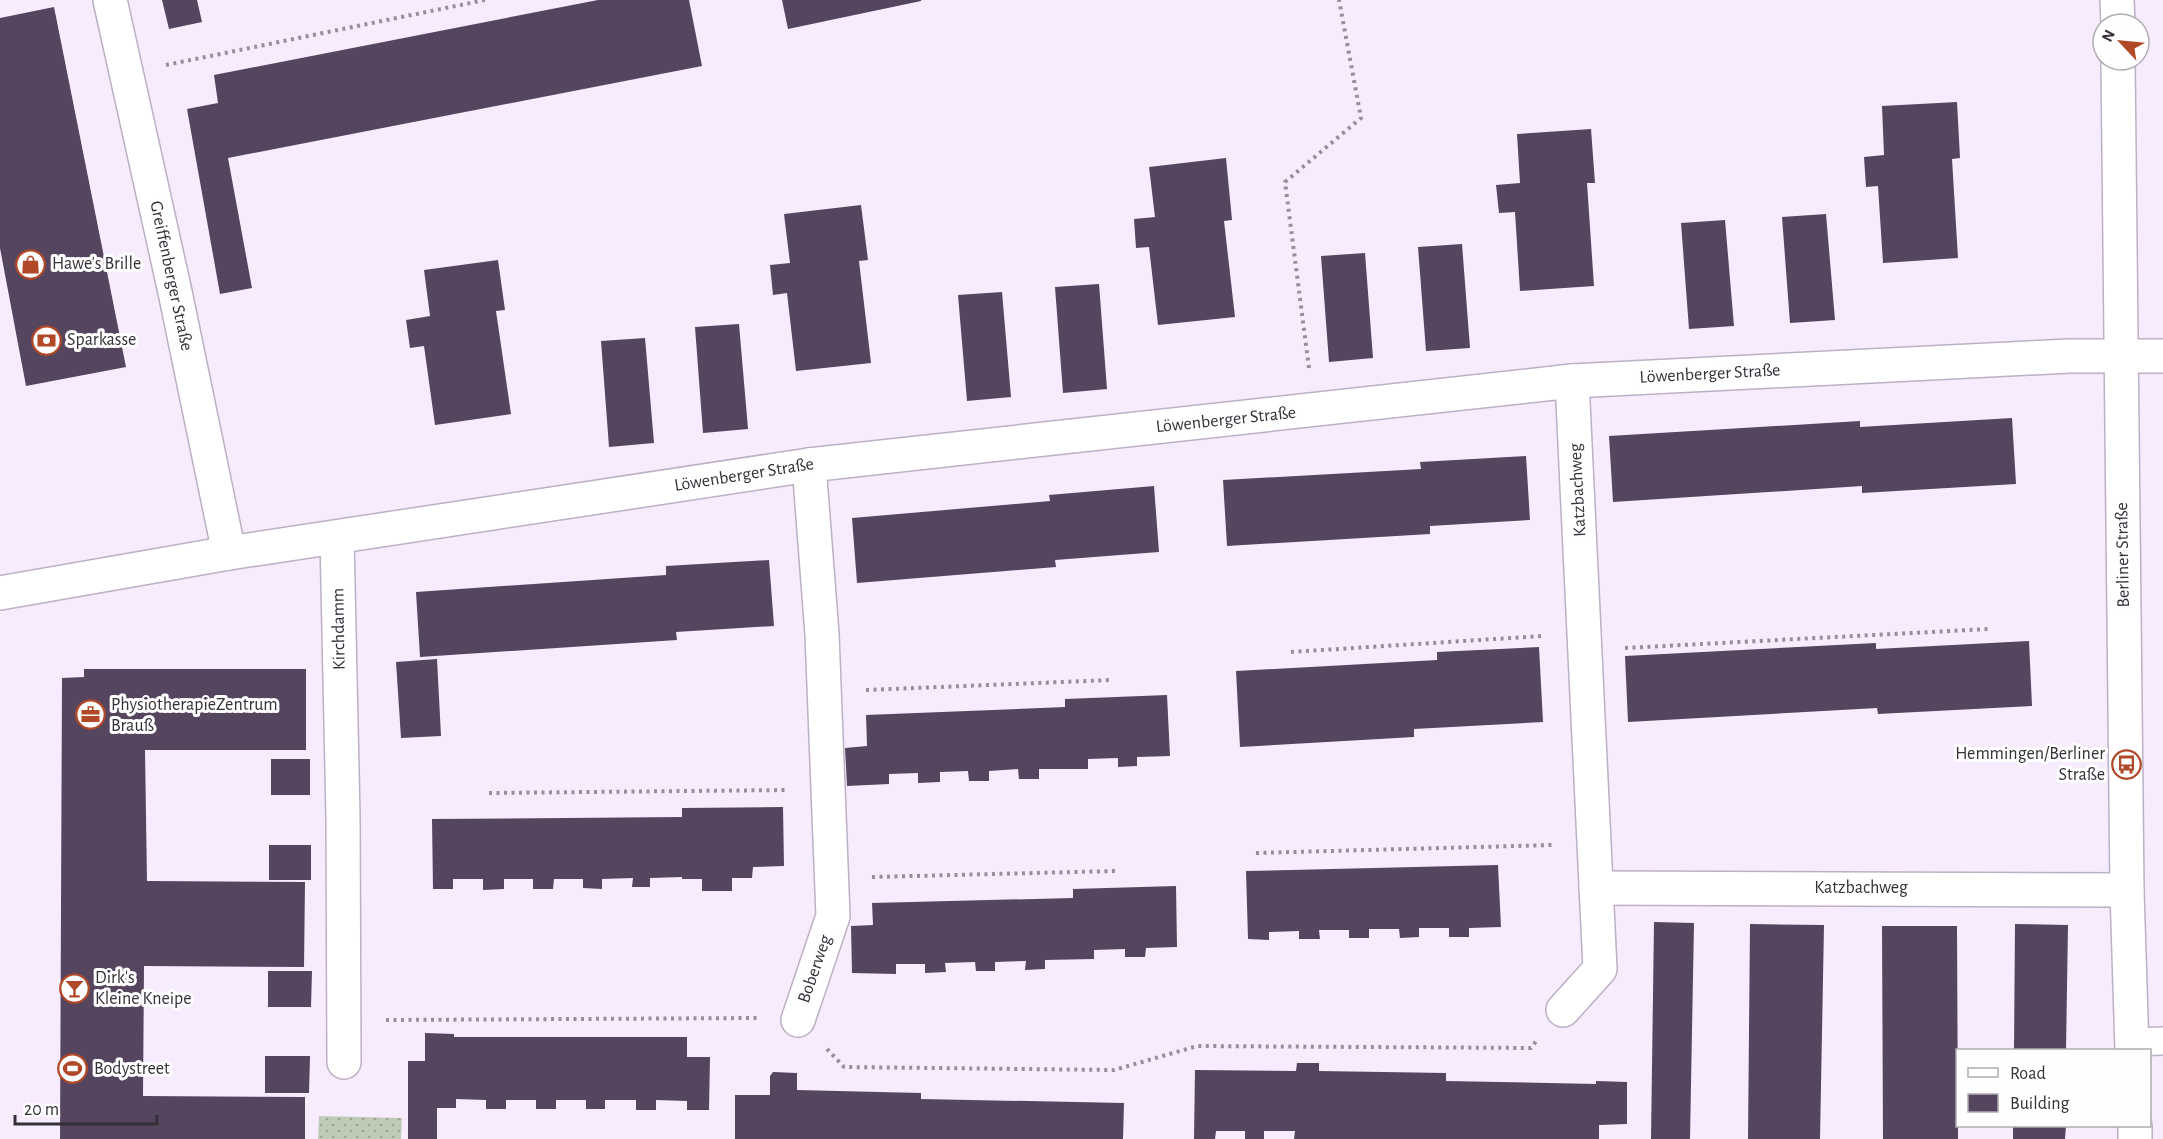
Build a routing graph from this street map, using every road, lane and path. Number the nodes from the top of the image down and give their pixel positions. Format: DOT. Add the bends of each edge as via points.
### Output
graph roads {
  1 [pos="110,0"];
  2 [pos="485,0"];
  3 [pos="1339,0"];
  4 [pos="2118,72"];
  5 [pos="126,73"];
  6 [pos="2121,356"];
  7 [pos="2163,356"];
  8 [pos="1572,381"];
  9 [pos="1314,411"];
  10 [pos="809,465"];
  11 [pos="337,538"];
  12 [pos="230,553"];
  13 [pos="0,593"];
  14 [pos="1988,629"];
  15 [pos="1585,641"];
  16 [pos="1291,652"];
  17 [pos="1111,680"];
  18 [pos="825,692"];
  19 [pos="828,789"];
  20 [pos="489,793"];
  21 [pos="1594,843"];
  22 [pos="1256,853"];
  23 [pos="1116,871"];
  24 [pos="832,878"];
  25 [pos="1596,888"];
  26 [pos="2127,890"];
  27 [pos="1563,1010"];
  28 [pos="798,1020"];
  29 [pos="344,1021"];
  30 [pos="2142,1044"];
  31 [pos="344,1062"];
  1 -- 5 [label="street, Greiffenberger Straße"];
  2 -- 5 [label="path"];
  3 -- 9 [label="path" via="1361,118 1285,182"];
  4 -- 6 [label="street, Berliner Straße"];
  5 -- 12 [label="street, Greiffenberger Straße"];
  6 -- 7 [label="street, Löwenberger Straße"];
  6 -- 8 [label="street, Löwenberger Straße"];
  6 -- 26 [label="street, Berliner Straße"];
  8 -- 9 [label="street, Löwenberger Straße"];
  8 -- 15 [label="street, Katzbachweg"];
  9 -- 10 [label="street, Löwenberger Straße"];
  10 -- 11 [label="street, Löwenberger Straße"];
  10 -- 18 [label="street, Boberweg"];
  11 -- 12 [label="street"];
  11 -- 29 [label="street, Kirchdamm"];
  12 -- 13 [label="street"];
  14 -- 15 [label="path"];
  15 -- 16 [label="path"];
  15 -- 21 [label="street, Katzbachweg"];
  17 -- 18 [label="path"];
  18 -- 19 [label="street, Boberweg"];
  19 -- 20 [label="path"];
  19 -- 24 [label="street, Boberweg"];
  21 -- 22 [label="path"];
  21 -- 25 [label="street, Katzbachweg"];
  23 -- 24 [label="path"];
  24 -- 28 [label="street, Boberweg" via="833,916"];
  25 -- 26 [label="street, Katzbachweg"];
  25 -- 27 [label="street, Katzbachweg" via="1600,969"];
  26 -- 30 [label="street, Berliner Straße"];
  27 -- 28 [label="path" via="1531,1048 1197,1046 1114,1070 844,1067"];
  28 -- 29 [label="path, Boberweg" via="735,1017"];
  29 -- 31 [label="street, Kirchdamm"];
}
